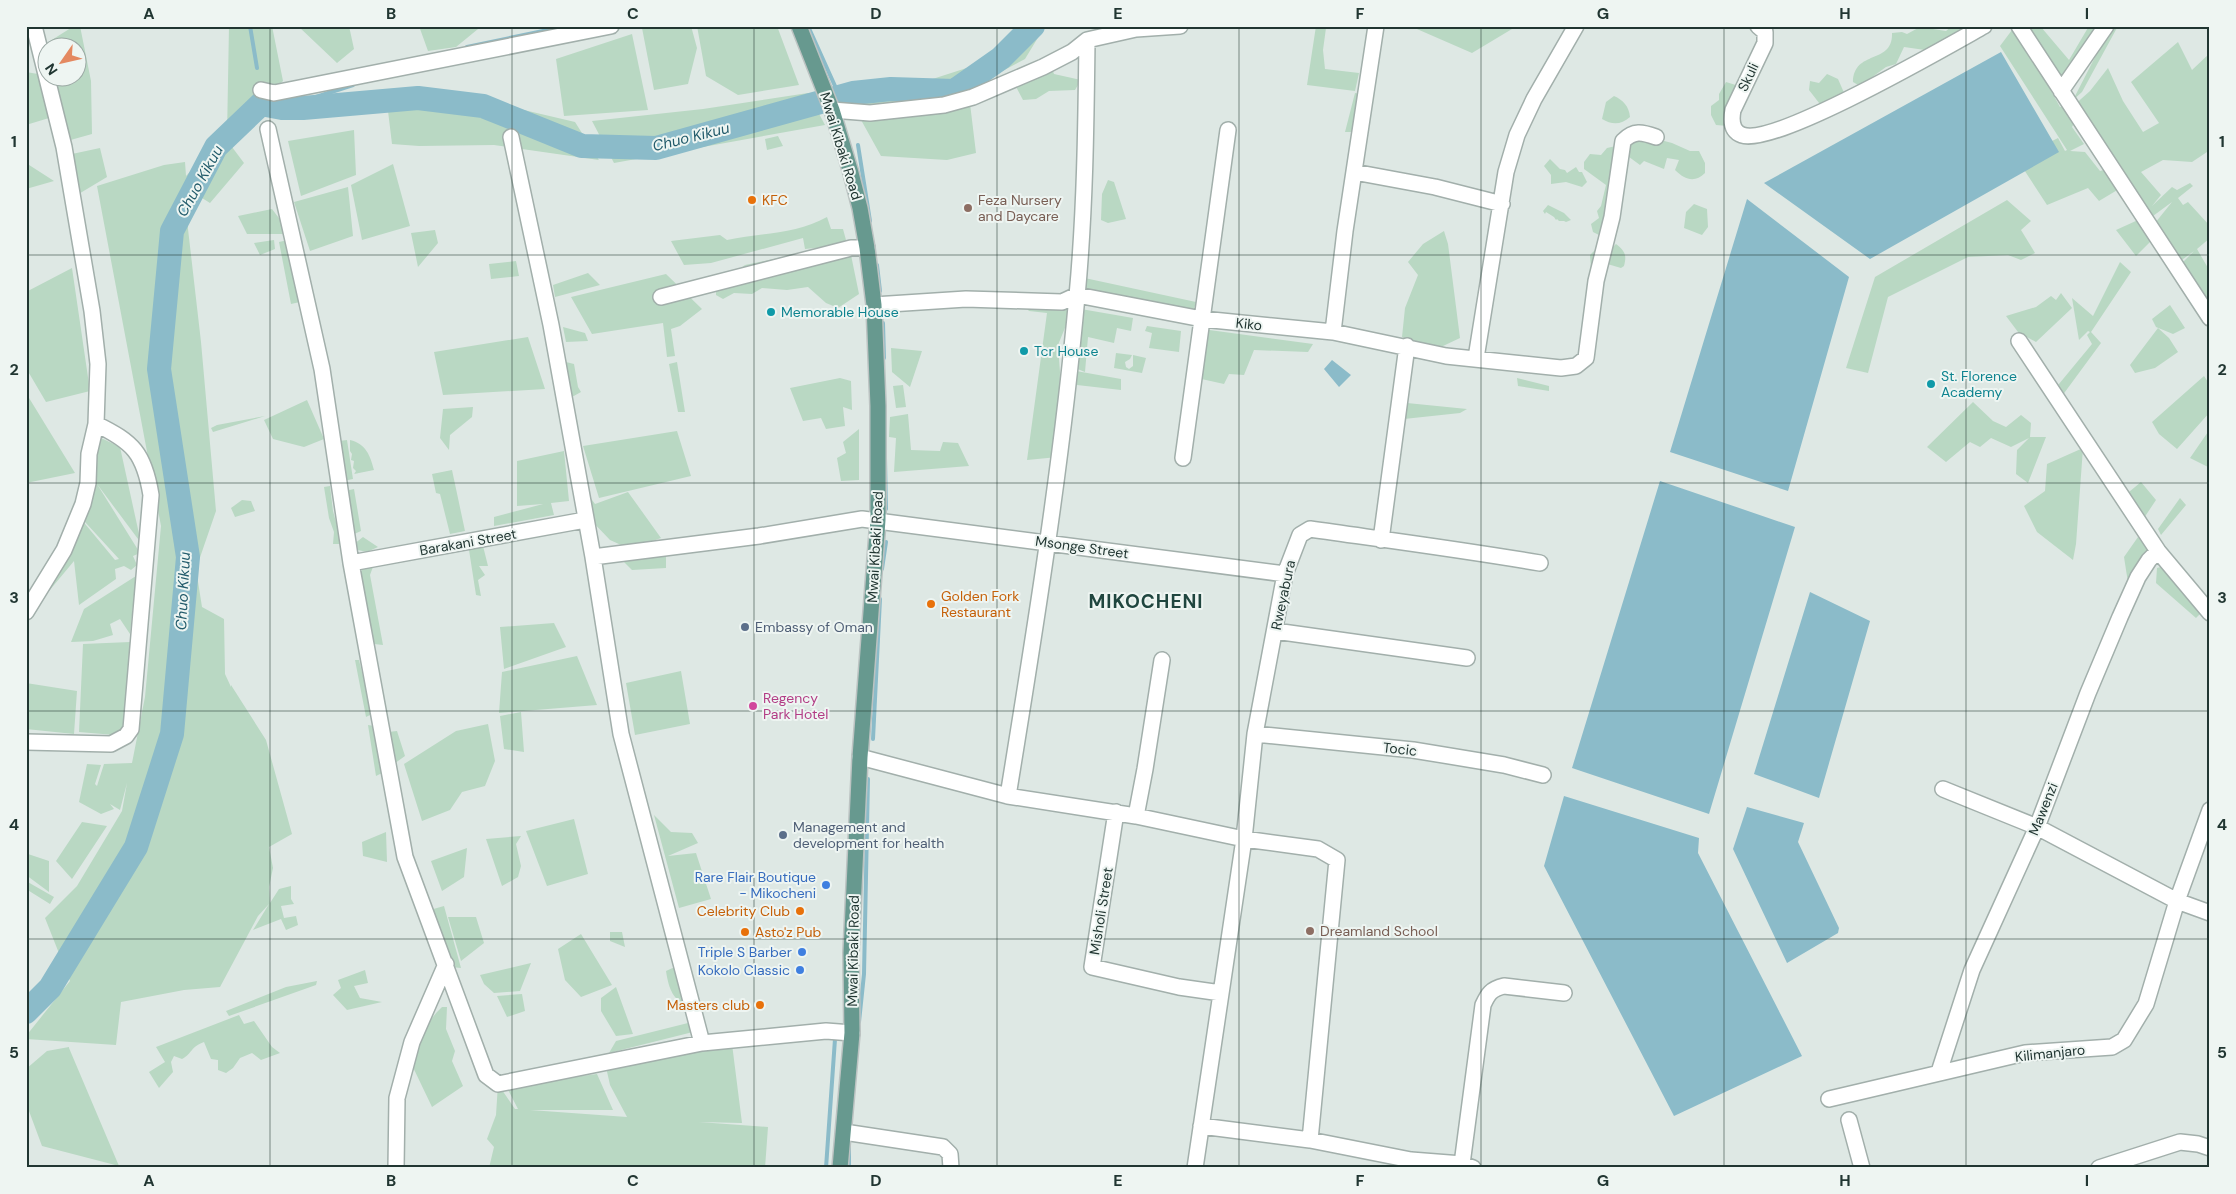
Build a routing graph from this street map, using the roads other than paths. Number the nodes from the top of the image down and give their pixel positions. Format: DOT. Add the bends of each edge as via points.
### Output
graph roads {
  1 [pos="34,26"];
  2 [pos="612,26"];
  3 [pos="799,26"];
  4 [pos="1180,26"];
  5 [pos="1376,26"];
  6 [pos="1576,26"];
  7 [pos="1984,26"];
  8 [pos="2020,26"];
  9 [pos="2106,26"];
  10 [pos="1763,28"];
  11 [pos="1087,40"];
  12 [pos="261,90"];
  13 [pos="2061,91"];
  14 [pos="831,107"];
  15 [pos="268,128"];
  16 [pos="1228,130"];
  17 [pos="511,137"];
  18 [pos="1656,137"];
  19 [pos="1354,172"];
  20 [pos="1502,204"];
  21 [pos="867,248"];
  22 [pos="1078,295"];
  23 [pos="661,296"];
  24 [pos="874,305"];
  25 [pos="2210,318"];
  26 [pos="1202,319"];
  27 [pos="1333,332"];
  28 [pos="2019,341"];
  29 [pos="1407,346"];
  30 [pos="1476,358"];
  31 [pos="96,424"];
  32 [pos="1183,458"];
  33 [pos="585,520"];
  34 [pos="878,520"];
  35 [pos="1381,540"];
  36 [pos="1048,542"];
  37 [pos="2158,551"];
  38 [pos="593,557"];
  39 [pos="351,563"];
  40 [pos="1540,563"];
  41 [pos="1285,574"];
  42 [pos="26,612"];
  43 [pos="2210,613"];
  44 [pos="1275,631"];
  45 [pos="1467,658"];
  46 [pos="1162,660"];
  47 [pos="1255,734"];
  48 [pos="26,742"];
  49 [pos="860,757"];
  50 [pos="1542,775"];
  51 [pos="1943,788"];
  52 [pos="1008,796"];
  53 [pos="2210,810"];
  54 [pos="1116,812"];
  55 [pos="1136,816"];
  56 [pos="2037,827"];
  57 [pos="1244,839"];
  58 [pos="2177,901"];
  59 [pos="2210,913"];
  60 [pos="446,964"];
  61 [pos="1221,993"];
  62 [pos="1564,993"];
  63 [pos="852,1034"];
  64 [pos="702,1043"];
  65 [pos="1939,1072"];
  66 [pos="1829,1099"];
  67 [pos="1849,1120"];
  68 [pos="1201,1126"];
  69 [pos="844,1132"];
  70 [pos="1310,1140"];
  71 [pos="2210,1148"];
  72 [pos="1411,1164"];
  73 [pos="1467,1166"];
  74 [pos="396,1168"];
  75 [pos="840,1168"];
  76 [pos="951,1168"];
  77 [pos="1195,1168"];
  78 [pos="1862,1168"];
  79 [pos="2099,1168"];
  1 -- 31 [label="street" via="64,147 92,311 98,364"];
  2 -- 12 [label="street" via="274,93"];
  3 -- 14 [label="main road, Mwai Kibaki Road"];
  4 -- 11 [label="street" via="1136,29"];
  5 -- 19 [label="street"];
  6 -- 20 [label="street" via="1517,135 1506,172"];
  7 -- 10 [label="street, Skuli" via="1909,68 1781,129 1756,137 1743,136 1731,122 1733,110 1764,43"];
  8 -- 13 [label="street"];
  9 -- 13 [label="street"];
  11 -- 14 [label="street" via="1043,67 973,97 907,110 870,113"];
  11 -- 22 [label="street"];
  13 -- 25 [label="street"];
  14 -- 21 [label="main road, Mwai Kibaki Road" via="851,173"];
  15 -- 39 [label="street" via="322,369"];
  16 -- 26 [label="street"];
  17 -- 33 [label="street" via="551,325"];
  18 -- 30 [label="street, Kiko" via="1639,132 1623,141 1612,217 1596,281 1586,358 1576,366 1561,368"];
  19 -- 20 [label="street"];
  19 -- 27 [label="street"];
  20 -- 30 [label="street"];
  21 -- 23 [label="street" via="851,248"];
  21 -- 24 [label="main road, Mwai Kibaki Road"];
  22 -- 24 [label="street, Kiko" via="1062,302 966,299"];
  22 -- 26 [label="street, Kiko"];
  22 -- 36 [label="street"];
  24 -- 34 [label="main road, Mwai Kibaki Road"];
  26 -- 27 [label="street, Kiko"];
  26 -- 32 [label="street"];
  27 -- 29 [label="street, Kiko"];
  28 -- 37 [label="street"];
  29 -- 30 [label="street, Kiko" via="1446,356"];
  29 -- 35 [label="street"];
  31 -- 42 [label="street" via="83,504 64,550"];
  31 -- 48 [label="street" via="121,436 137,452 151,495 130,729 126,736 111,744"];
  33 -- 38 [label="street"];
  33 -- 39 [label="street, Barakani Street"];
  34 -- 36 [label="street, Msonge Street"];
  34 -- 38 [label="street, Msonge Street" via="862,519"];
  34 -- 49 [label="main road, Mwai Kibaki Road"];
  35 -- 40 [label="street, Rweyabura"];
  35 -- 41 [label="street, Rweyabura" via="1310,529 1300,535"];
  36 -- 41 [label="street, Msonge Street"];
  36 -- 52 [label="street"];
  37 -- 43 [label="street"];
  37 -- 56 [label="street, Mawenzi" via="2149,560 2130,594"];
  38 -- 64 [label="street" via="621,734"];
  39 -- 60 [label="street" via="405,857"];
  41 -- 44 [label="street, Rweyabura"];
  44 -- 45 [label="street"];
  44 -- 47 [label="street, Rweyabura"];
  46 -- 55 [label="street"];
  47 -- 50 [label="street, Tocic" via="1413,750 1504,765"];
  47 -- 57 [label="street, Rweyabura"];
  49 -- 52 [label="street"];
  49 -- 63 [label="main road, Mwai Kibaki Road" via="851,953"];
  51 -- 56 [label="street"];
  52 -- 54 [label="street"];
  53 -- 58 [label="street, Kilimanjaro"];
  54 -- 55 [label="street"];
  54 -- 61 [label="street, Misholi Street" via="1092,967 1172,986"];
  55 -- 57 [label="street"];
  56 -- 58 [label="street"];
  56 -- 65 [label="street, Mawenzi" via="1972,970"];
  57 -- 61 [label="street, Rweyabura"];
  57 -- 70 [label="street" via="1318,849 1338,860"];
  58 -- 59 [label="street"];
  58 -- 65 [label="street, Kilimanjaro" via="2146,1004 2124,1040 2112,1048 2024,1053"];
  60 -- 64 [label="street" via="482,1068 498,1084"];
  60 -- 74 [label="street" via="412,1042 397,1098"];
  61 -- 68 [label="street, Rweyabura"];
  62 -- 73 [label="street" via="1504,986 1489,993 1482,1014"];
  63 -- 64 [label="street" via="826,1032"];
  63 -- 69 [label="main road, Mwai Kibaki Road"];
  65 -- 66 [label="street, Kilimanjaro"];
  67 -- 78 [label="street"];
  68 -- 70 [label="street"];
  68 -- 77 [label="street, Rweyabura"];
  69 -- 75 [label="main road, Mwai Kibaki Road"];
  69 -- 76 [label="street" via="943,1148 950,1154"];
  70 -- 72 [label="street"];
  71 -- 79 [label="street" via="2180,1142"];
  72 -- 73 [label="street"];
}
